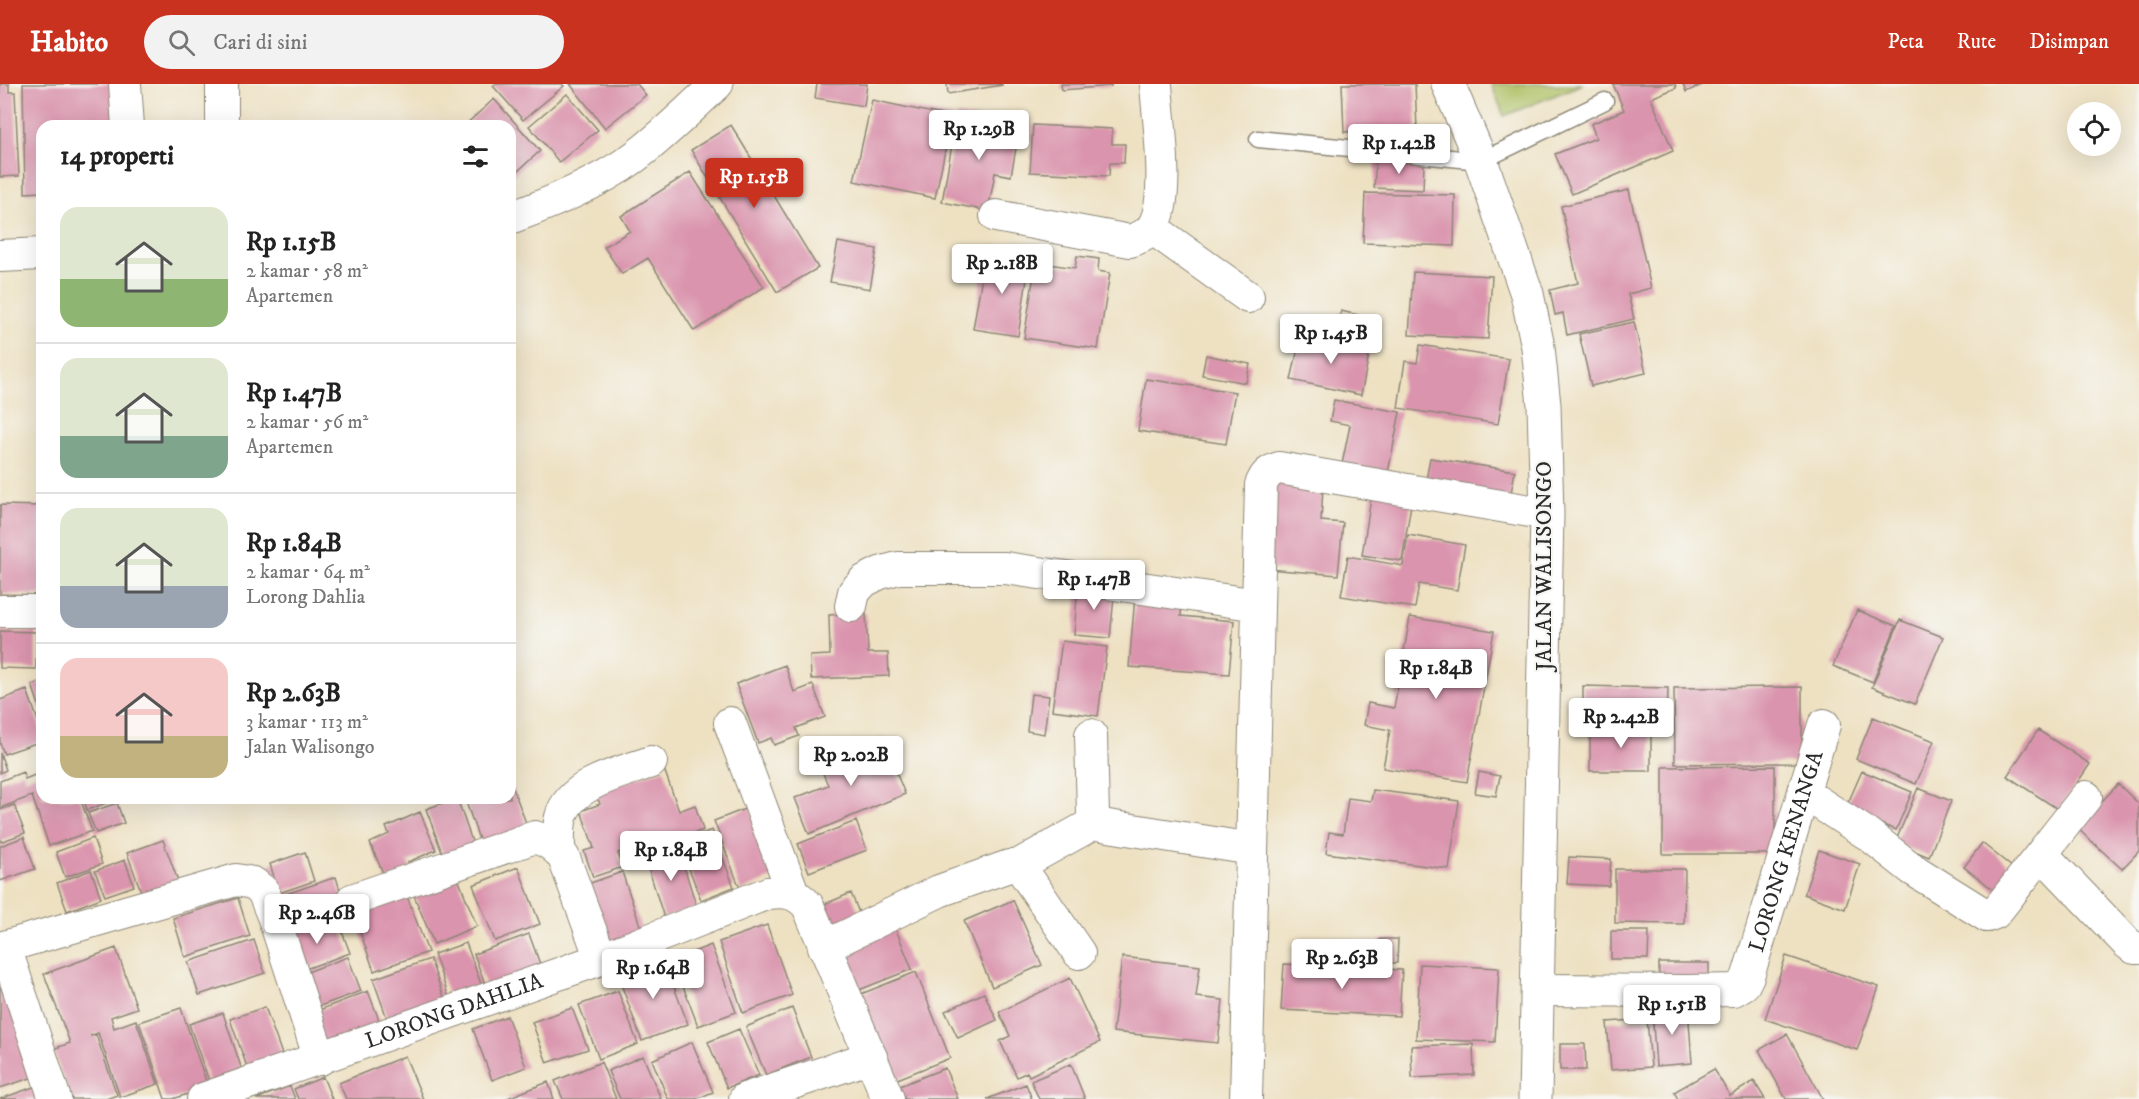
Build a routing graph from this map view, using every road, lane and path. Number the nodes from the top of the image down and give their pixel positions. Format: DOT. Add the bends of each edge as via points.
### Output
graph roads {
  1 [pos="125,84"];
  2 [pos="222,84"];
  3 [pos="717,84"];
  4 [pos="1156,84"];
  5 [pos="1448,84"];
  6 [pos="1605,101"];
  7 [pos="128,120"];
  8 [pos="222,120"];
  9 [pos="1258,139"];
  10 [pos="1481,161"];
  11 [pos="516,216"];
  12 [pos="996,216"];
  13 [pos="1152,228"];
  14 [pos="36,254"];
  15 [pos="0,256"];
  16 [pos="1248,297"];
  17 [pos="1547,514"];
  18 [pos="1258,605"];
  19 [pos="851,606"];
  20 [pos="0,611"];
  21 [pos="36,611"];
  22 [pos="730,723"];
  23 [pos="1824,725"];
  24 [pos="1091,735"];
  25 [pos="651,762"];
  26 [pos="1804,793"];
  27 [pos="2086,797"];
  28 [pos="1096,822"];
  29 [pos="1252,849"];
  30 [pos="559,850"];
  31 [pos="2042,854"];
  32 [pos="1017,866"];
  33 [pos="793,893"];
  34 [pos="352,900"];
  35 [pos="824,947"];
  36 [pos="2,948"];
  37 [pos="2139,948"];
  38 [pos="1079,953"];
  39 [pos="601,959"];
  40 [pos="1537,990"];
  41 [pos="871,1057"];
  42 [pos="320,1059"];
  43 [pos="55,1099"];
  44 [pos="203,1099"];
  45 [pos="745,1099"];
  46 [pos="888,1099"];
  47 [pos="1246,1099"];
  48 [pos="1535,1099"];
  1 -- 7 [label="street"];
  2 -- 8 [label="street"];
  3 -- 11 [label="street" via="644,151 600,178"];
  4 -- 13 [label="street" via="1162,194"];
  5 -- 10 [label="street, JALAN WALISONGO"];
  6 -- 10 [label="lane"];
  9 -- 10 [label="lane"];
  10 -- 17 [label="street, JALAN WALISONGO" via="1527,294 1538,347"];
  12 -- 13 [label="street" via="1130,241"];
  13 -- 16 [label="street"];
  14 -- 15 [label="street"];
  17 -- 18 [label="street" via="1279,468 1271,470 1261,485"];
  17 -- 40 [label="street, JALAN WALISONGO"];
  18 -- 19 [label="street" via="1005,568 898,568 864,581 854,592"];
  18 -- 29 [label="street"];
  20 -- 21 [label="street"];
  22 -- 33 [label="street"];
  23 -- 26 [label="street, LORONG KENANGA"];
  24 -- 28 [label="street"];
  25 -- 30 [label="street" via="579,792 561,816"];
  26 -- 31 [label="street" via="1987,916 1995,912"];
  26 -- 40 [label="street, LORONG KENANGA" via="1742,986 1734,990 1688,992"];
  27 -- 31 [label="street"];
  28 -- 29 [label="street"];
  28 -- 32 [label="street"];
  29 -- 47 [label="street"];
  30 -- 34 [label="street" via="535,837"];
  30 -- 39 [label="street"];
  31 -- 37 [label="street" via="2127,943"];
  32 -- 35 [label="street" via="939,891"];
  32 -- 38 [label="street"];
  33 -- 35 [label="street" via="808,906"];
  33 -- 39 [label="street, LORONG DAHLIA" via="768,893"];
  35 -- 41 [label="street"];
  36 -- 42 [label="street" via="236,880 253,883 263,891 275,921"];
  36 -- 43 [label="street"];
  39 -- 42 [label="street, LORONG DAHLIA"];
  40 -- 48 [label="street, JALAN WALISONGO"];
  41 -- 45 [label="street"];
  41 -- 46 [label="street"];
  42 -- 44 [label="street, LORONG DAHLIA"];
}
